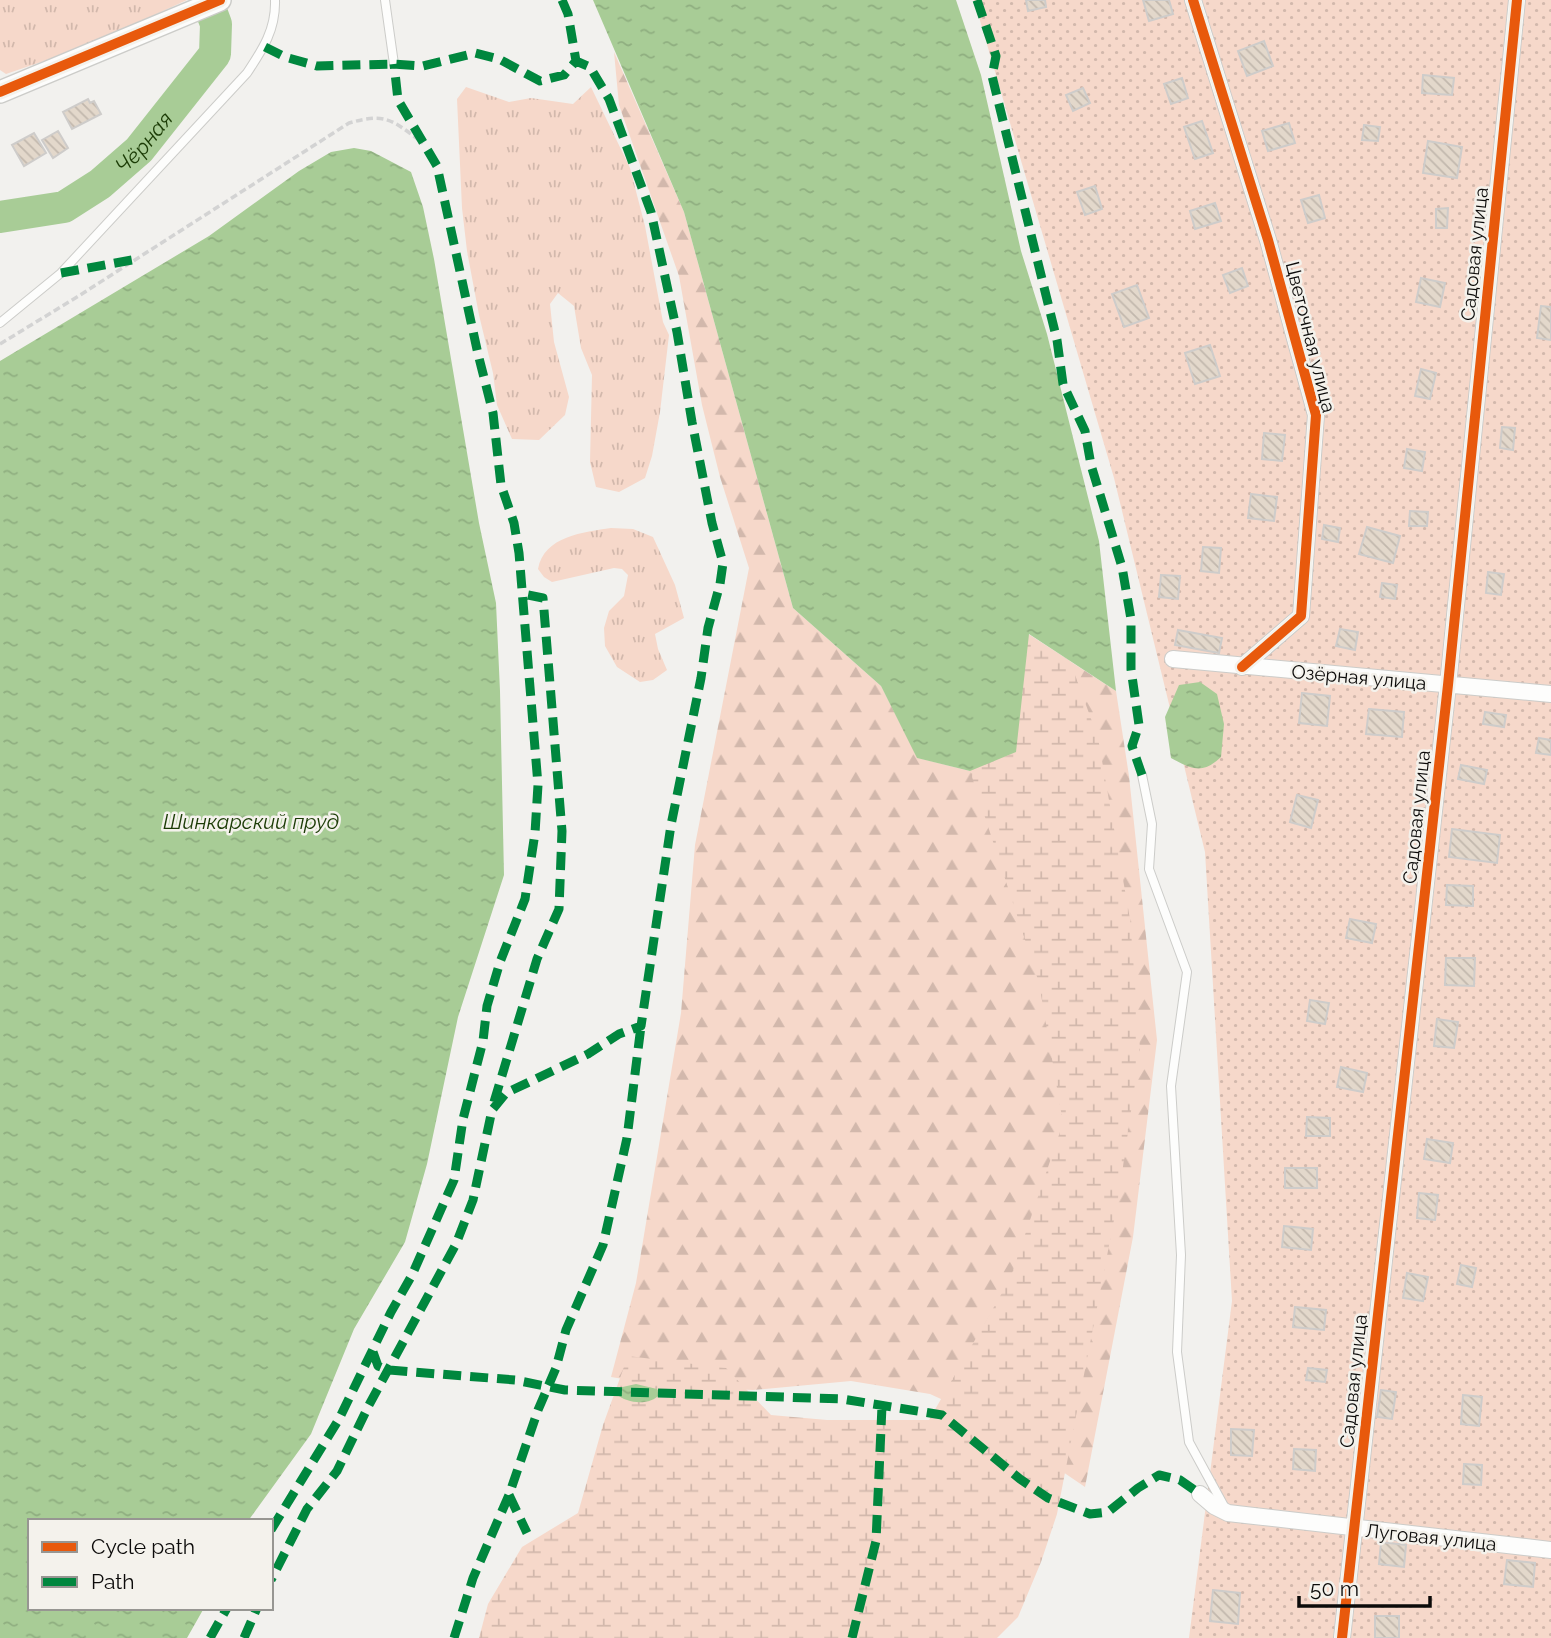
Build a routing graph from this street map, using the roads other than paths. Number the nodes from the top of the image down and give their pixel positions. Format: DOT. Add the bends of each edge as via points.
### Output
graph roads {
  1 [pos="220,0"];
  2 [pos="275,0"];
  3 [pos="385,0"];
  4 [pos="1194,0"];
  5 [pos="1517,0"];
  6 [pos="394,64"];
  7 [pos="0,92"];
  8 [pos="0,323"];
  9 [pos="1173,659"];
  10 [pos="1247,668"];
  11 [pos="1448,685"];
  12 [pos="1551,694"];
  13 [pos="1142,775"];
  14 [pos="1200,1494"];
  15 [pos="1228,1513"];
  16 [pos="1354,1529"];
  17 [pos="1551,1550"];
  18 [pos="1342,1638"];
  1 -- 7 [label="street"];
  2 -- 8 [label="lane" via="275,22 247,73 61,273"];
  3 -- 6 [label="lane"];
  4 -- 10 [label="street, Цветочная улица" via="1316,415 1301,615"];
  5 -- 11 [label="street, Садовая улица"];
  9 -- 10 [label="street, Озёрная улица"];
  10 -- 11 [label="street, Озёрная улица"];
  11 -- 12 [label="street, Озёрная улица"];
  11 -- 16 [label="street, Садовая улица"];
  13 -- 15 [label="lane" via="1152,824 1149,869 1187,972 1171,1086 1181,1255 1177,1352 1189,1443"];
  14 -- 15 [label="street"];
  15 -- 16 [label="street, Луговая улица"];
  16 -- 17 [label="street, Луговая улица"];
  16 -- 18 [label="street, Садовая улица"];
}
